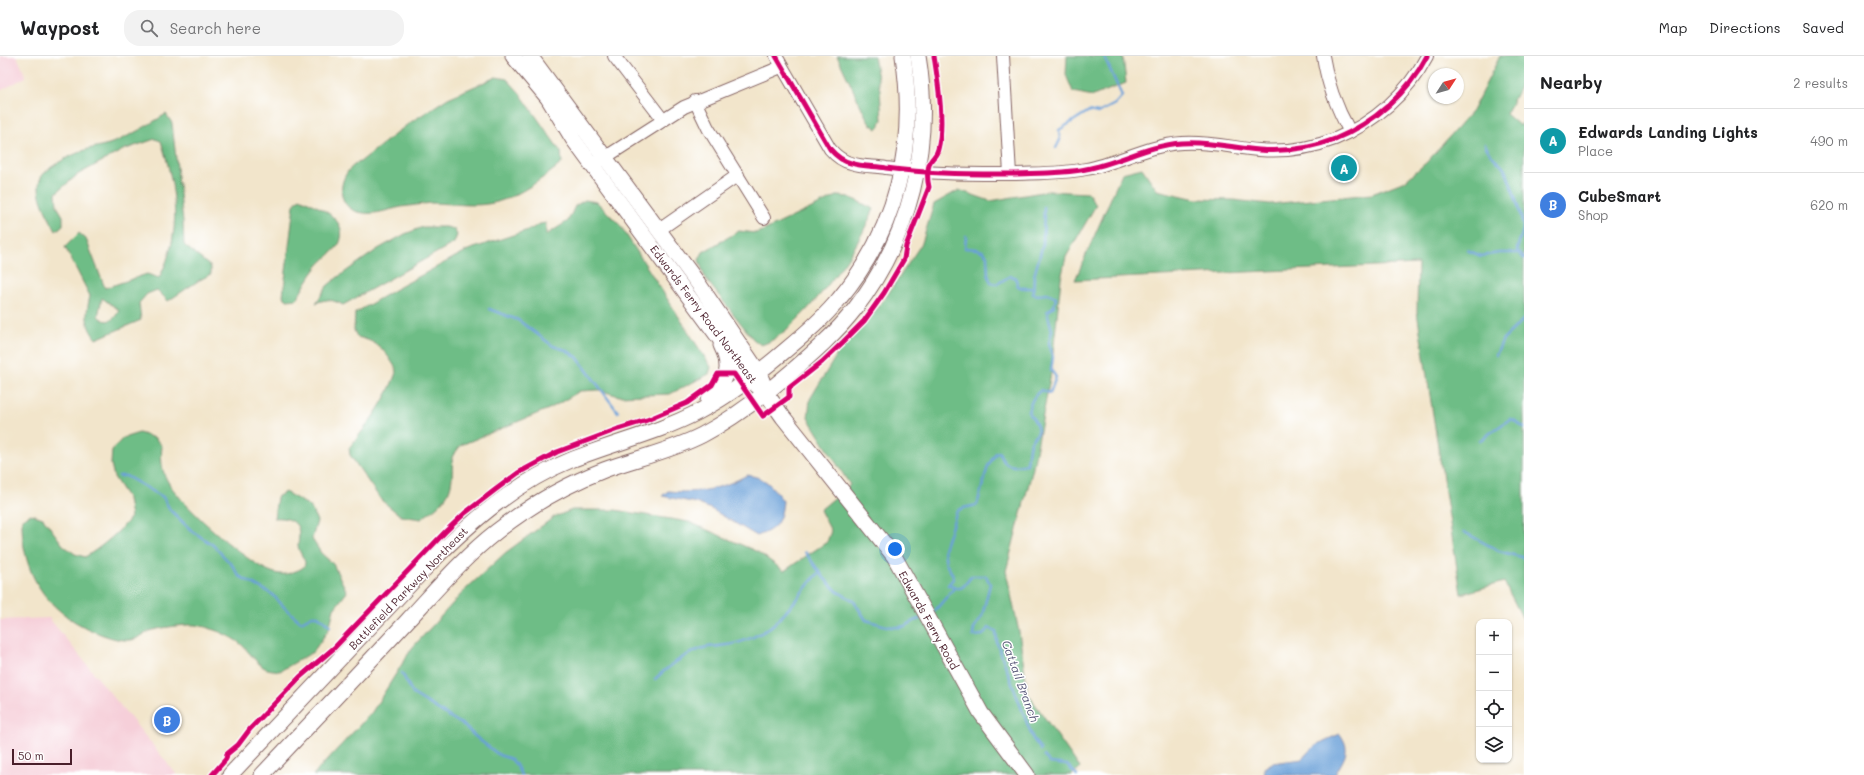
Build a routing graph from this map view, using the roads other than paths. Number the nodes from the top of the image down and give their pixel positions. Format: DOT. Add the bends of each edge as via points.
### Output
graph roads {
  1 [pos="513,56"];
  2 [pos="530,56"];
  3 [pos="614,56"];
  4 [pos="903,56"];
  5 [pos="918,56"];
  6 [pos="1003,56"];
  7 [pos="1323,56"];
  8 [pos="1427,56"];
  9 [pos="778,61"];
  10 [pos="695,101"];
  11 [pos="663,120"];
  12 [pos="1350,132"];
  13 [pos="605,157"];
  14 [pos="592,165"];
  15 [pos="902,171"];
  16 [pos="917,173"];
  17 [pos="1010,174"];
  18 [pos="738,176"];
  19 [pos="764,218"];
  20 [pos="659,230"];
  21 [pos="713,328"];
  22 [pos="755,377"];
  23 [pos="766,393"];
  24 [pos="698,412"];
  25 [pos="266,774"];
  26 [pos="230,775"];
  27 [pos="1027,775"];
  1 -- 14 [label="main road, Edwards Ferry Road Northeast" via="548,98"];
  2 -- 13 [label="main road, Edwards Ferry Road Northeast"];
  3 -- 11 [label="street"];
  4 -- 15 [label="main road, Battlefield Parkway Northeast" via="908,113"];
  5 -- 16 [label="main road, Battlefield Parkway Northeast" via="924,99 922,142"];
  6 -- 17 [label="street"];
  7 -- 12 [label="street" via="1333,93"];
  8 -- 12 [label="street" via="1414,77 1393,101"];
  9 -- 10 [label="street"];
  9 -- 15 [label="street" via="836,156 852,164"];
  10 -- 11 [label="street"];
  10 -- 18 [label="street" via="708,128"];
  11 -- 13 [label="street"];
  12 -- 17 [label="street" via="1297,149 1260,150 1218,143 1181,143 1145,150 1105,165 1086,169"];
  13 -- 14 [label="street"];
  13 -- 20 [label="main road, Edwards Ferry Road Northeast"];
  14 -- 21 [label="main road, Edwards Ferry Road Northeast"];
  15 -- 16 [label="street"];
  15 -- 22 [label="main road, Battlefield Parkway Northeast" via="880,236 855,278 824,315"];
  16 -- 17 [label="street"];
  16 -- 23 [label="main road, Battlefield Parkway Northeast" via="913,193 894,242 874,280 854,310 822,344"];
  18 -- 19 [label="street"];
  18 -- 20 [label="street"];
  20 -- 22 [label="main road, Edwards Ferry Road Northeast" via="700,286"];
  21 -- 22 [label="main road, Edwards Ferry Road Northeast"];
  21 -- 24 [label="main road" via="724,350 727,375 722,387"];
  22 -- 23 [label="main road, Edwards Ferry Road Northeast"];
  22 -- 24 [label="main road, Battlefield Parkway Northeast"];
  23 -- 25 [label="main road, Battlefield Parkway Northeast" via="702,435 668,450 605,470 559,490 495,533 436,590"];
  23 -- 27 [label="main road, Edwards Ferry Road" via="894,556 981,713"];
  24 -- 26 [label="main road, Battlefield Parkway Northeast" via="569,460 520,487 491,507 464,529 432,561"];
}
